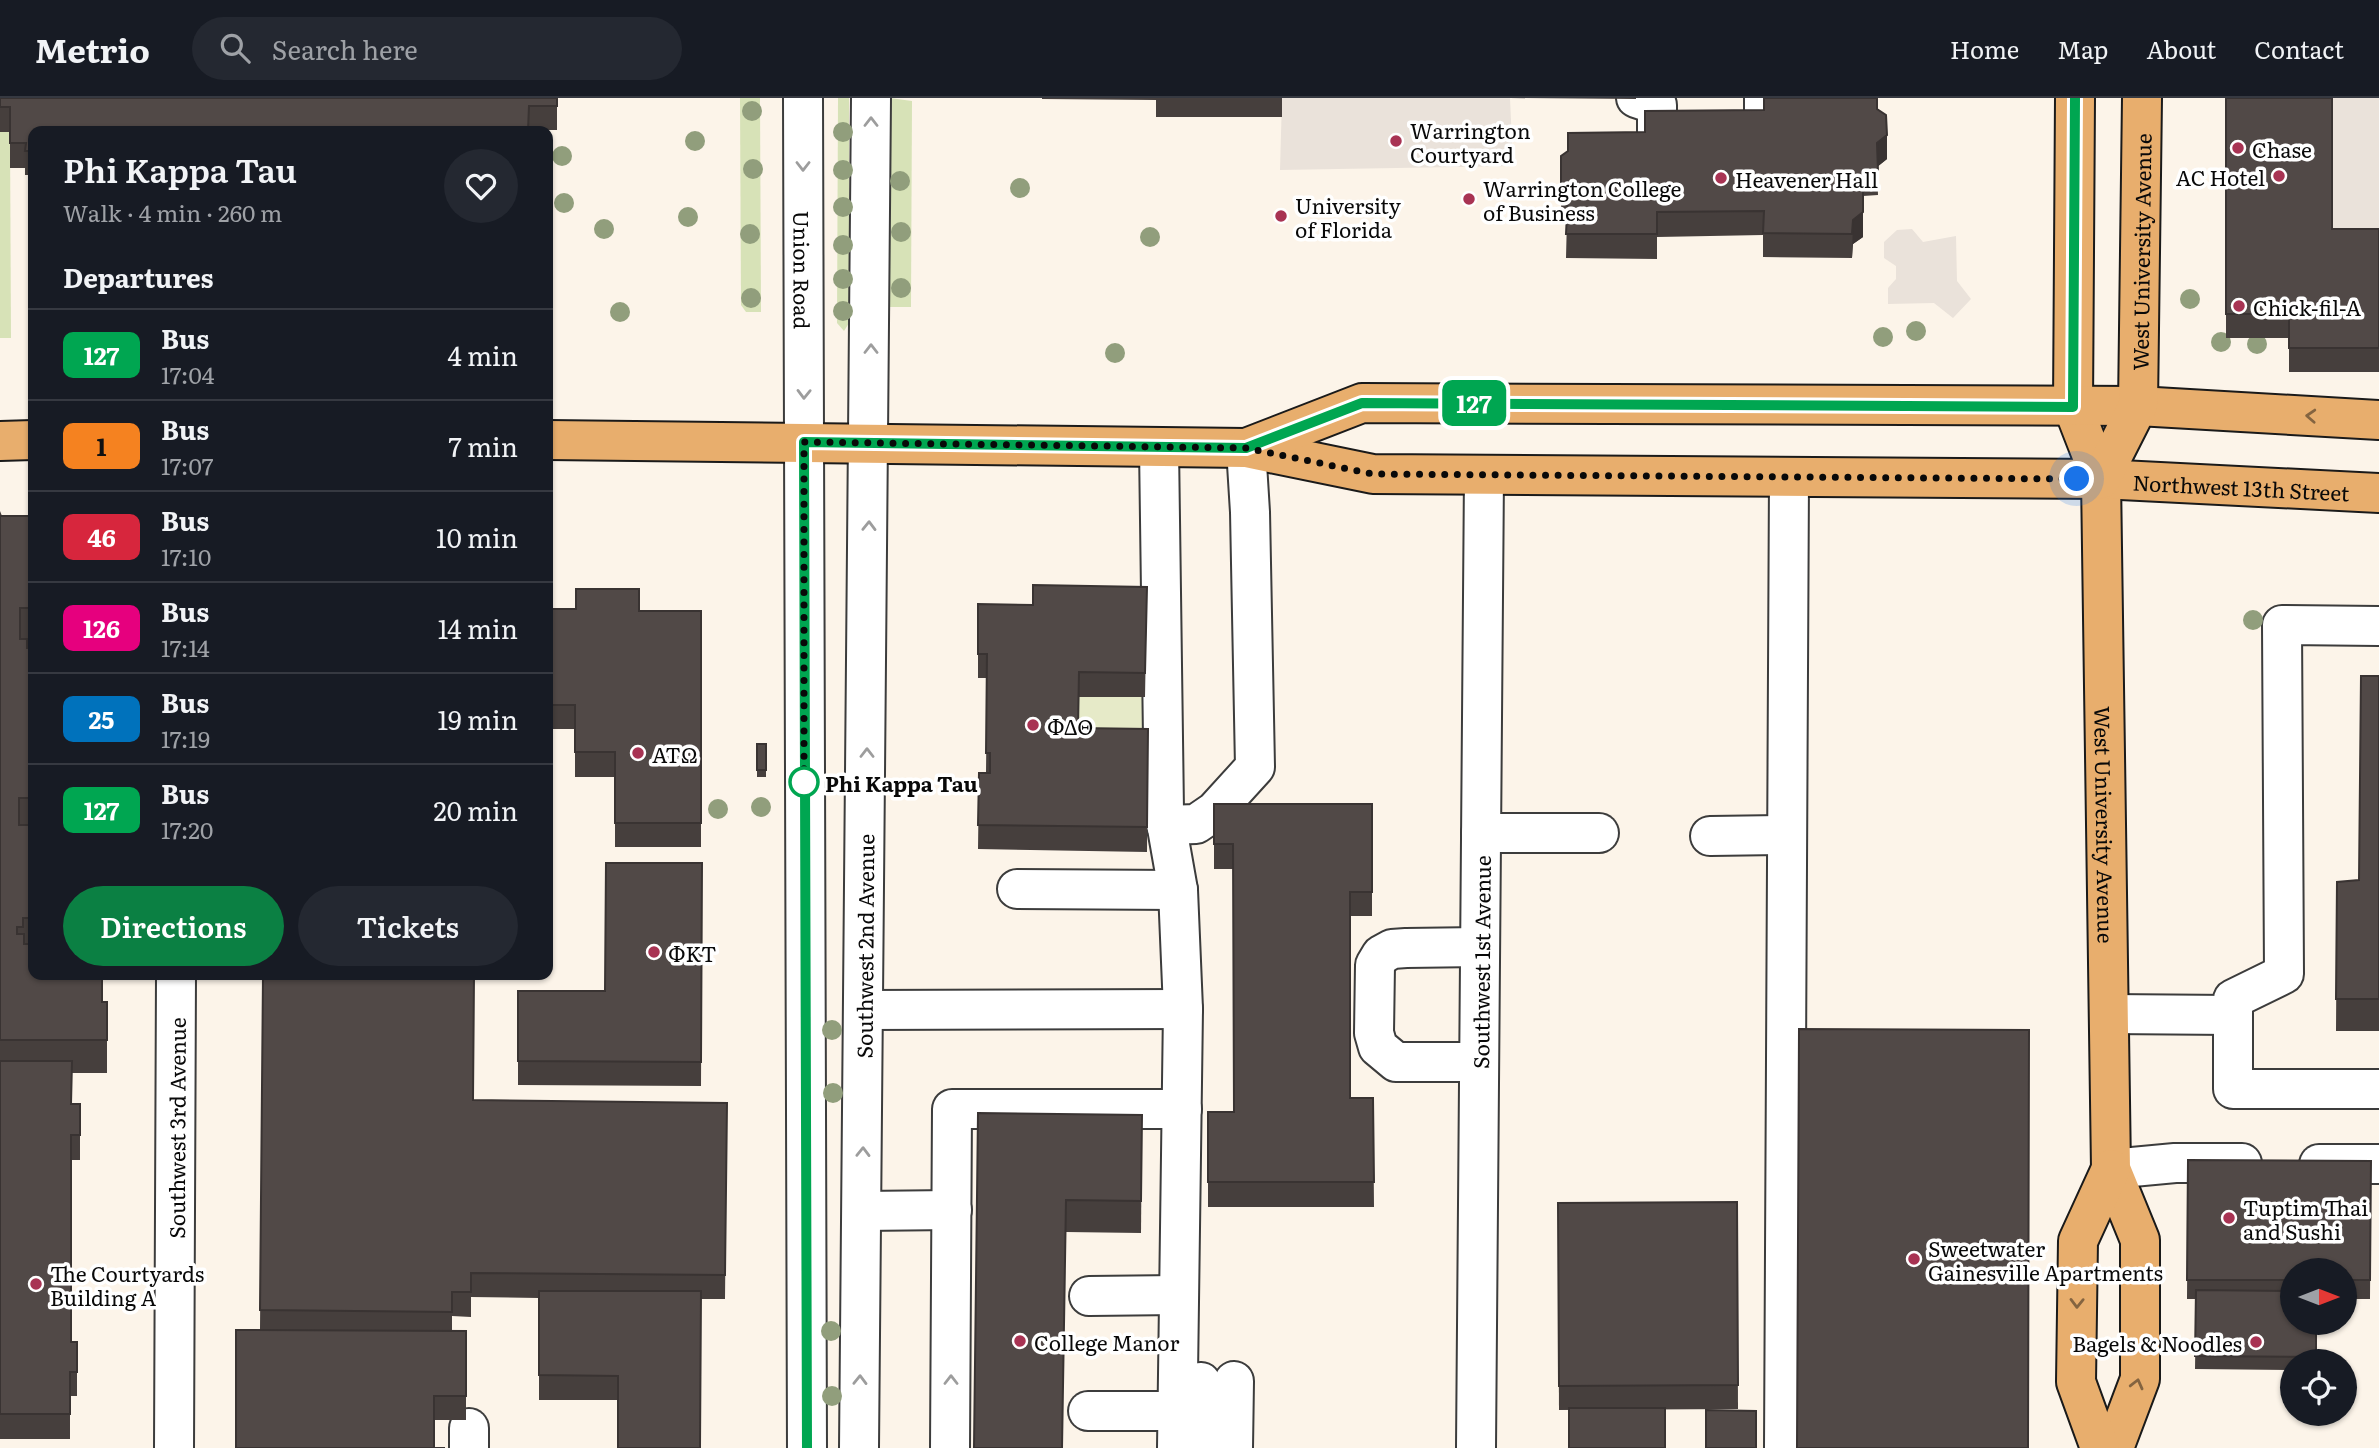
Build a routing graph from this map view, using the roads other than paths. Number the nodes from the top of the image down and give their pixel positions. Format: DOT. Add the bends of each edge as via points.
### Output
graph roads {
  1 [pos="803,98"];
  2 [pos="871,98"];
  3 [pos="1636,98"];
  4 [pos="1763,98"];
  5 [pos="2075,98"];
  6 [pos="2142,98"];
  7 [pos="2138,406"];
  8 [pos="2073,407"];
  9 [pos="2379,420"];
  10 [pos="0,440"];
  11 [pos="28,440"];
  12 [pos="553,440"];
  13 [pos="804,442"];
  14 [pos="870,442"];
  15 [pos="1159,447"];
  16 [pos="1246,448"];
  17 [pos="1484,475"];
  18 [pos="1789,477"];
  19 [pos="2101,479"];
  20 [pos="2379,493"];
  21 [pos="2379,625"];
  22 [pos="1166,825"];
  23 [pos="1481,833"];
  24 [pos="1599,833"];
  25 [pos="1787,835"];
  26 [pos="1710,836"];
  27 [pos="1017,889"];
  28 [pos="1178,890"];
  29 [pos="1480,947"];
  30 [pos="176,980"];
  31 [pos="1182,1009"];
  32 [pos="865,1010"];
  33 [pos="2109,1014"];
  34 [pos="2232,1015"];
  35 [pos="1479,1062"];
  36 [pos="2379,1089"];
  37 [pos="1182,1109"];
  38 [pos="2379,1164"];
  39 [pos="2111,1169"];
  40 [pos="953,1210"];
  41 [pos="862,1211"];
  42 [pos="1190,1281"];
  43 [pos="1089,1296"];
  44 [pos="1234,1381"];
  45 [pos="1088,1410"];
  46 [pos="1178,1410"];
  47 [pos="1233,1439"];
  48 [pos="174,1448"];
  49 [pos="807,1448"];
  50 [pos="859,1448"];
  51 [pos="950,1448"];
  52 [pos="1177,1448"];
  53 [pos="1476,1448"];
  54 [pos="1784,1448"];
  55 [pos="2099,1448"];
  56 [pos="2115,1448"];
  1 -- 13 [label="street, Union Road, one-way"];
  14 -- 2 [label="street, one-way"];
  3 -- 4 [label="street" via="1657,105 1657,135 1763,135"];
  5 -- 8 [label="main road, West University Avenue"];
  6 -- 7 [label="main road, West University Avenue"];
  7 -- 8 [label="main road"];
  9 -- 7 [label="main road, one-way"];
  7 -- 19 [label="main road, West University Avenue"];
  8 -- 16 [label="main road" via="1362,403"];
  8 -- 19 [label="main road, West University Avenue"];
  10 -- 11 [label="main road"];
  12 -- 13 [label="main road"];
  13 -- 14 [label="main road"];
  13 -- 49 [label="street"];
  14 -- 15 [label="main road"];
  32 -- 14 [label="street, Southwest 2nd Avenue, one-way"];
  15 -- 16 [label="main road"];
  15 -- 22 [label="street"];
  16 -- 17 [label="main road, Northwest 13th Street" via="1373,474"];
  16 -- 22 [label="street" via="1255,767 1215,811 1196,824"];
  17 -- 18 [label="main road, Northwest 13th Street"];
  17 -- 23 [label="street, Southwest 1st Avenue"];
  18 -- 19 [label="main road, Northwest 13th Street"];
  18 -- 25 [label="street"];
  19 -- 20 [label="main road, Northwest 13th Street"];
  19 -- 33 [label="main road, West University Avenue"];
  21 -- 34 [label="street" via="2282,625 2284,974 2233,999"];
  22 -- 28 [label="street"];
  23 -- 24 [label="street"];
  23 -- 29 [label="street, Southwest 1st Avenue"];
  25 -- 26 [label="street"];
  25 -- 54 [label="street"];
  27 -- 28 [label="street"];
  28 -- 31 [label="street"];
  29 -- 35 [label="street, Southwest 1st Avenue"];
  29 -- 35 [label="street" via="1392,949 1381,955 1375,965 1374,1033 1378,1046 1396,1062"];
  30 -- 48 [label="street, Southwest 3rd Avenue"];
  31 -- 32 [label="street"];
  31 -- 37 [label="street"];
  41 -- 32 [label="street, Southwest 2nd Avenue, one-way"];
  33 -- 34 [label="street"];
  33 -- 39 [label="main road, West University Avenue"];
  34 -- 36 [label="street" via="2233,1089"];
  35 -- 53 [label="street, Southwest 1st Avenue"];
  37 -- 40 [label="street" via="953,1109"];
  37 -- 42 [label="street"];
  38 -- 39 [label="street" via="2175,1163"];
  39 -- 55 [label="main road, West University Avenue, one-way" via="2077,1241 2076,1382"];
  56 -- 39 [label="main road, West University Avenue, one-way" via="2140,1379 2140,1240"];
  40 -- 41 [label="street"];
  51 -- 40 [label="street, one-way"];
  50 -- 41 [label="street, Southwest 2nd Avenue, one-way"];
  42 -- 43 [label="street"];
  42 -- 46 [label="street"];
  42 -- 47 [label="street" via="1200,1431"];
  44 -- 47 [label="street"];
  45 -- 46 [label="street"];
  46 -- 52 [label="street"];
}
